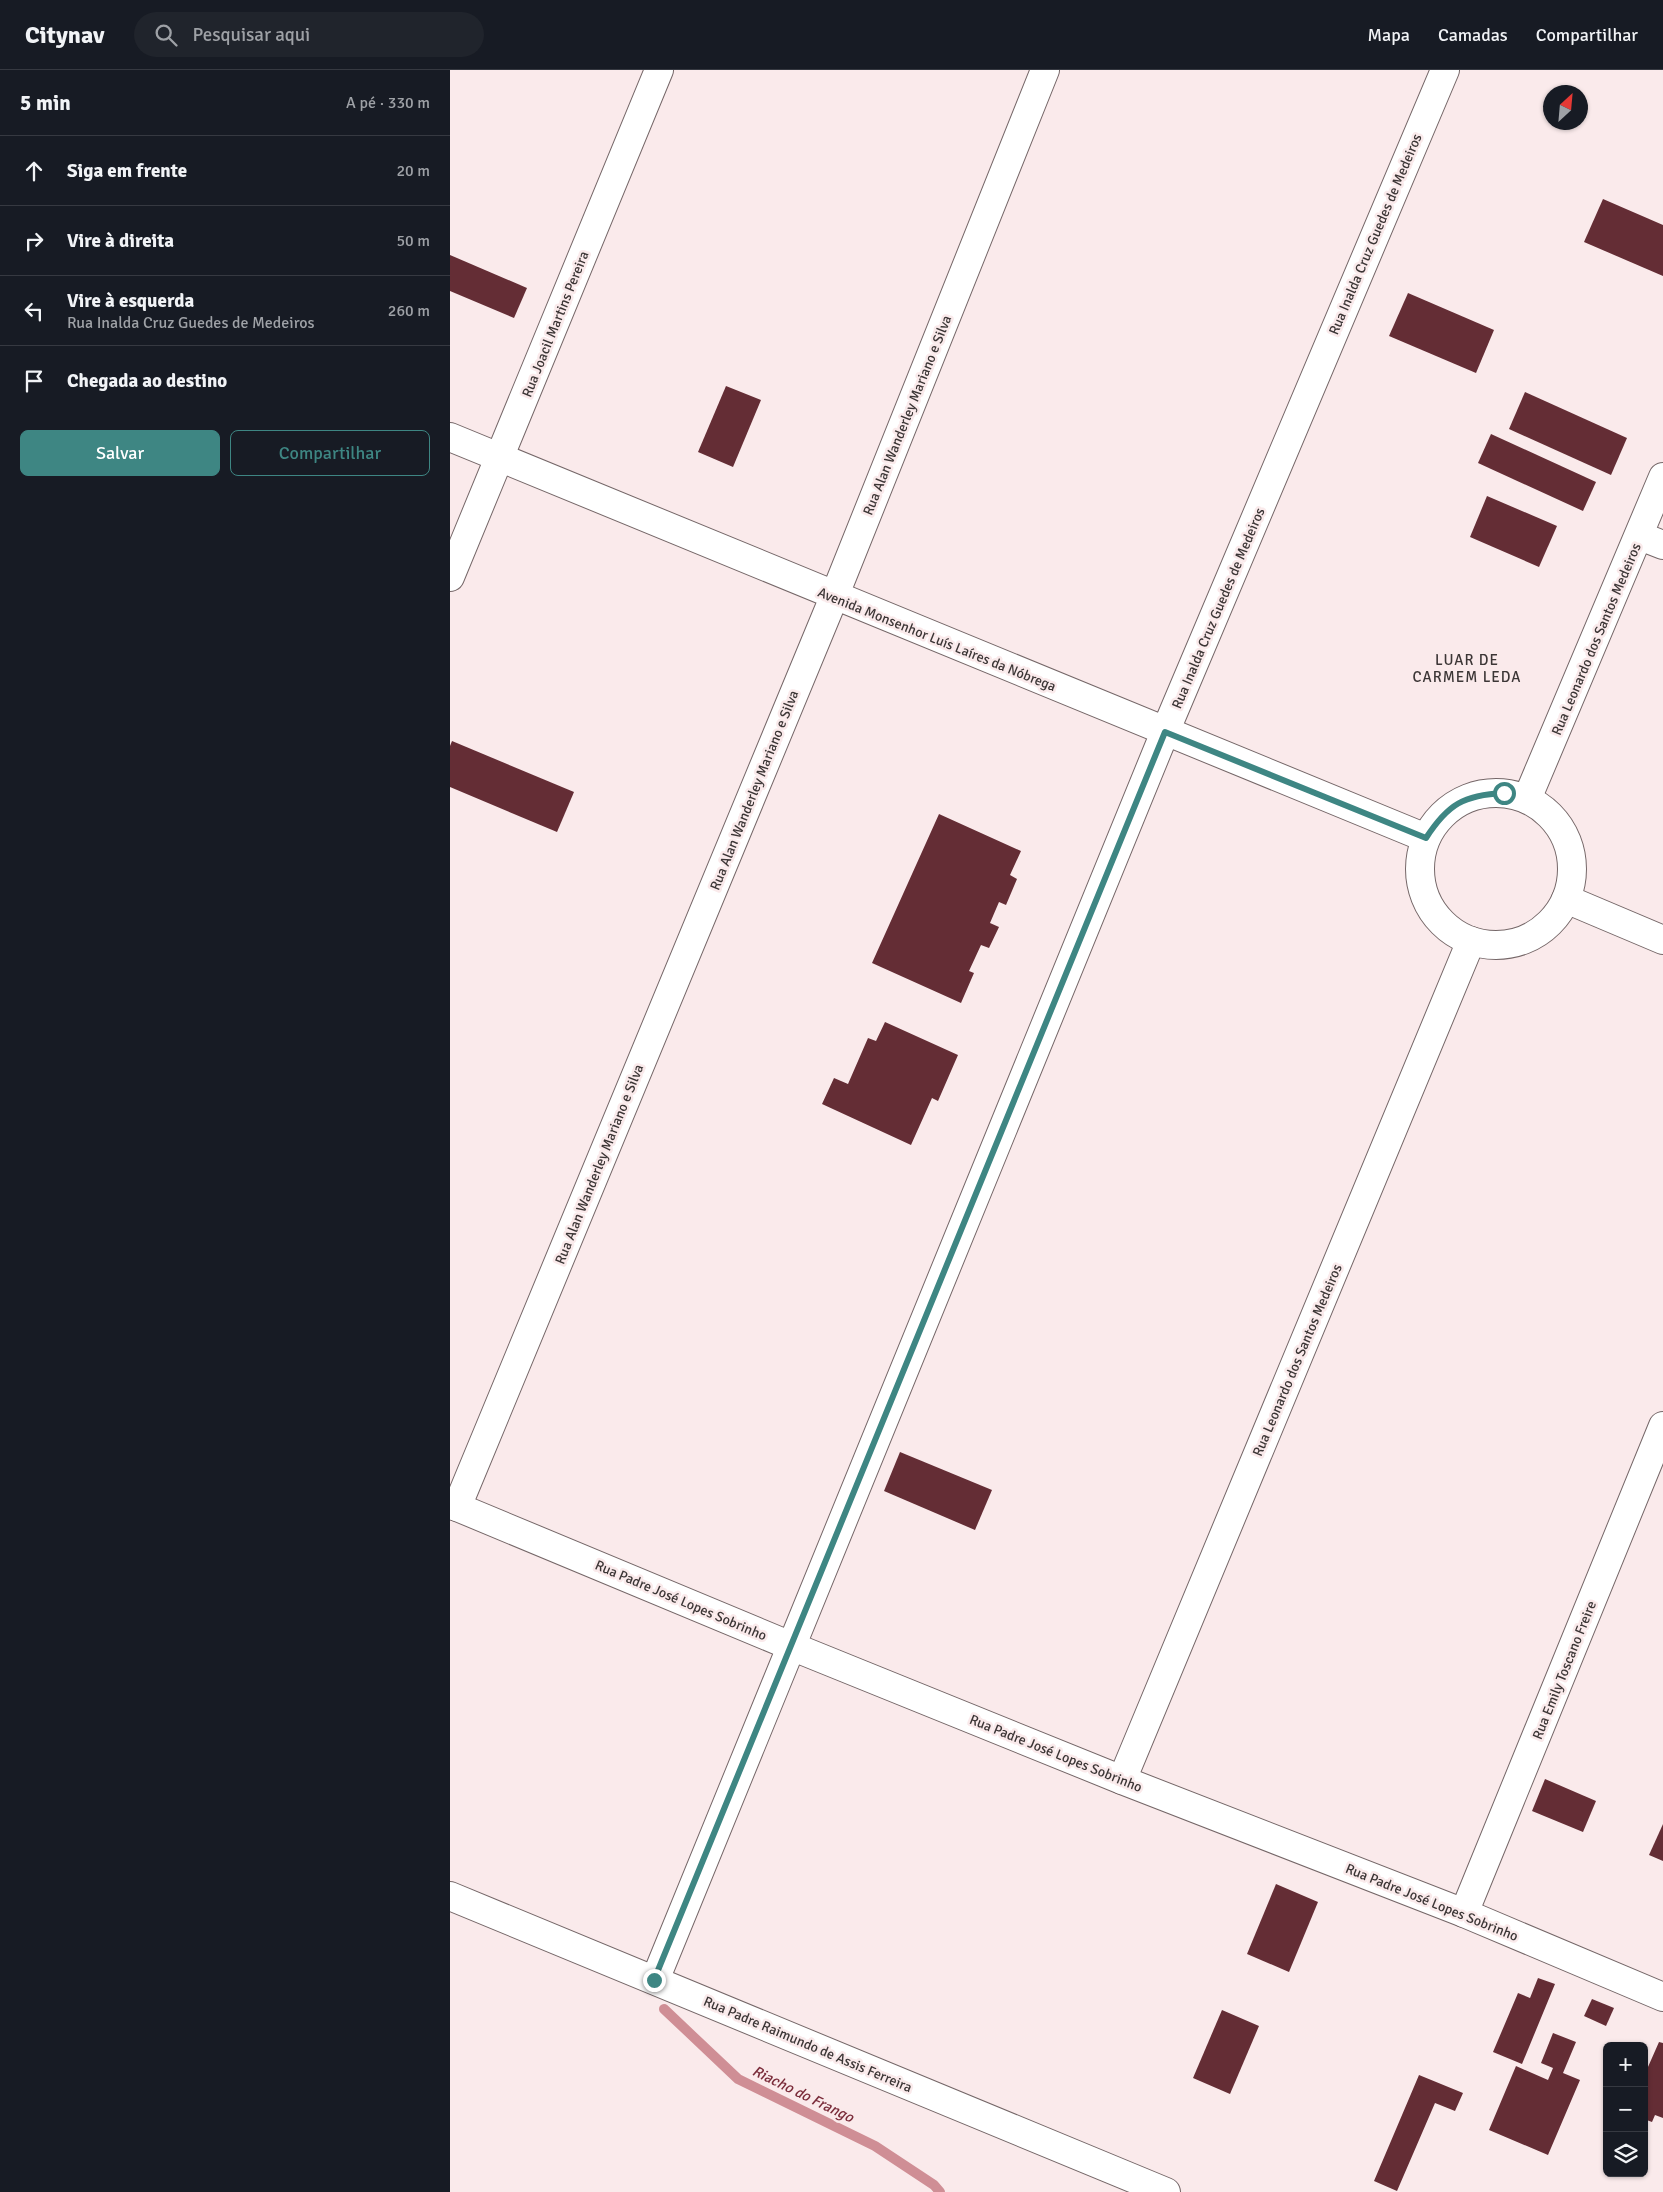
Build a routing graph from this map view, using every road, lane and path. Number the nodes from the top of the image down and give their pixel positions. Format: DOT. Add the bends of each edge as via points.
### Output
graph roads {
  1 [pos="659,70"];
  2 [pos="1045,70"];
  3 [pos="1444,70"];
  4 [pos="450,437"];
  5 [pos="499,458"];
  6 [pos="1663,477"];
  7 [pos="1651,541"];
  8 [pos="450,577"];
  9 [pos="834,596"];
  10 [pos="1165,732"];
  11 [pos="1526,799"];
  12 [pos="1426,838"];
  13 [pos="1566,899"];
  14 [pos="1471,940"];
  15 [pos="1663,940"];
  16 [pos="1663,1426"];
  17 [pos="453,1506"];
  18 [pos="791,1646"];
  19 [pos="1122,1780"];
  20 [pos="450,1896"];
  21 [pos="1464,1913"];
  22 [pos="654,1980"];
  23 [pos="1663,1997"];
  24 [pos="1166,2192"];
  1 -- 5 [label="street, Rua Joacil Martins Pereira"];
  2 -- 9 [label="street, Rua Alan Wanderley Mariano e Silva"];
  3 -- 10 [label="street, Rua Inalda Cruz Guedes de Medeiros"];
  4 -- 5 [label="street, Avenida Monsenhor Luís Laíres da Nóbrega"];
  5 -- 8 [label="street, Rua Joacil Martins Pereira"];
  5 -- 9 [label="street, Avenida Monsenhor Luís Laíres da Nóbrega"];
  6 -- 7 [label="street, Rua Leonardo dos Santos Medeiros"];
  7 -- 11 [label="street, Rua Leonardo dos Santos Medeiros"];
  9 -- 10 [label="street, Avenida Monsenhor Luís Laíres da Nóbrega"];
  9 -- 17 [label="street, Rua Alan Wanderley Mariano e Silva"];
  10 -- 12 [label="street, Avenida Monsenhor Luís Laíres da Nóbrega"];
  10 -- 18 [label="street, Rua Inalda Cruz Guedes de Medeiros"];
  11 -- 12 [label="street" via="1504,793 1480,794 1457,802 1439,818"];
  11 -- 13 [label="street" via="1547,812 1562,831 1570,853 1572,876"];
  12 -- 14 [label="street" via="1420,858 1420,879 1426,899 1437,917"];
  13 -- 14 [label="street" via="1554,918 1537,933 1516,942 1493,945"];
  13 -- 15 [label="street"];
  14 -- 19 [label="street, Rua Leonardo dos Santos Medeiros"];
  16 -- 21 [label="street, Rua Emily Toscano Freire"];
  17 -- 18 [label="street, Rua Padre José Lopes Sobrinho"];
  18 -- 19 [label="street, Rua Padre José Lopes Sobrinho"];
  18 -- 22 [label="street, Rua Inalda Cruz Guedes de Medeiros"];
  19 -- 21 [label="street, Rua Padre José Lopes Sobrinho"];
  20 -- 22 [label="street, Rua Padre Raimundo de Assis Ferreira"];
  21 -- 23 [label="street, Rua Padre José Lopes Sobrinho"];
  22 -- 24 [label="street, Rua Padre Raimundo de Assis Ferreira"];
}
